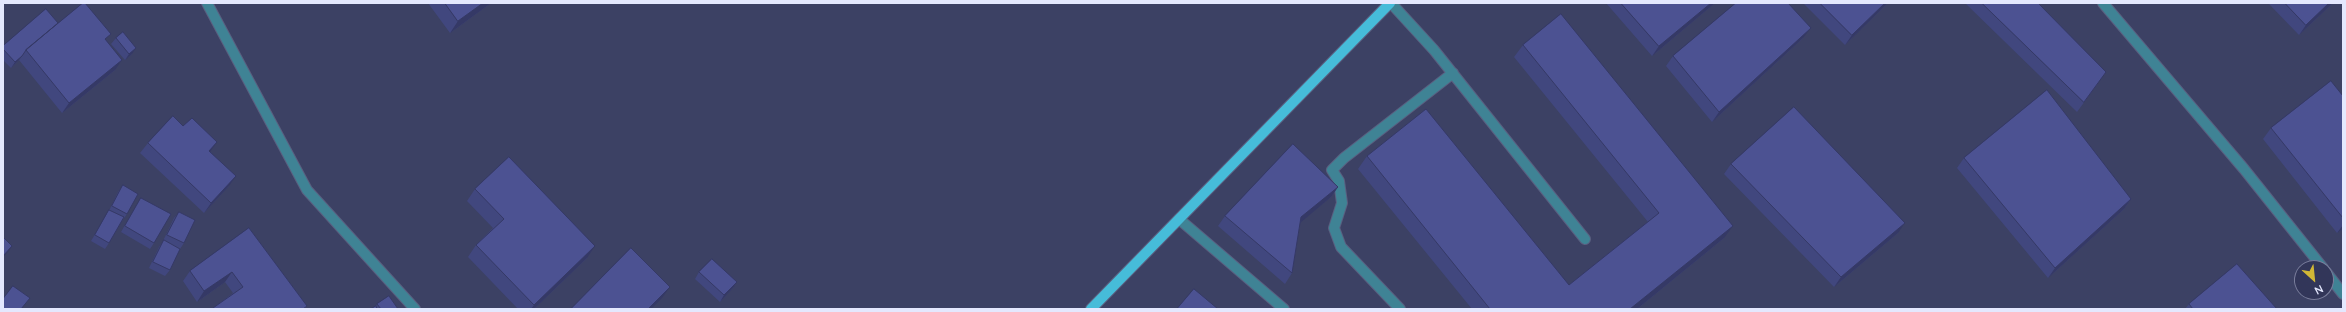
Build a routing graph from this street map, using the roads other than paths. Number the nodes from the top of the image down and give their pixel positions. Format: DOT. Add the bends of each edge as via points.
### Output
graph roads {
  1 [pos="207,3"];
  2 [pos="1390,3"];
  3 [pos="2103,3"];
  4 [pos="1453,73"];
  5 [pos="1179,219"];
  6 [pos="1585,239"];
  7 [pos="2317,260"];
  8 [pos="2334,282"];
  9 [pos="2343,294"];
  10 [pos="415,309"];
  11 [pos="1091,309"];
  12 [pos="1284,309"];
  13 [pos="1400,309"];
  1 -- 10 [label="street" via="307,190"];
  2 -- 4 [label="street"];
  2 -- 5 [label="main road"];
  3 -- 7 [label="street" via="2244,169"];
  4 -- 6 [label="street"];
  4 -- 13 [label="street" via="1332,170 1339,181 1342,203 1334,228 1341,247"];
  5 -- 11 [label="main road"];
  5 -- 12 [label="street"];
  8 -- 9 [label="street"];
}
